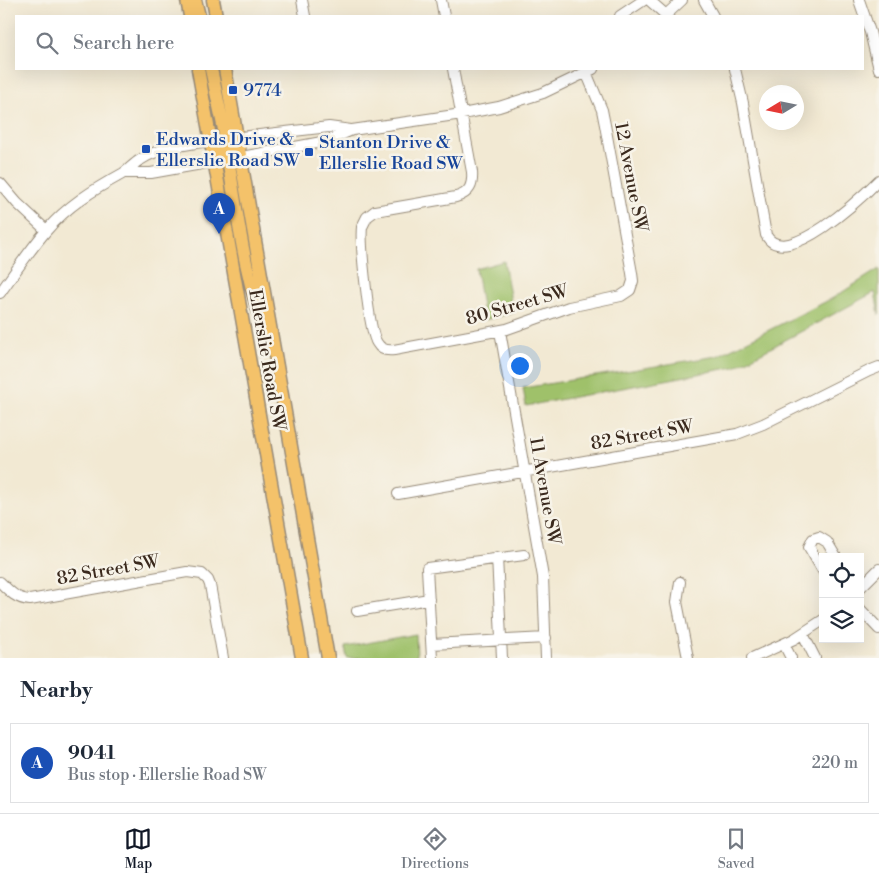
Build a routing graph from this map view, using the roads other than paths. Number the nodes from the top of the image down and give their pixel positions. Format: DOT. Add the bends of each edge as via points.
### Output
graph roads {
  1 [pos="187,0"];
  2 [pos="195,0"];
  3 [pos="213,0"];
  4 [pos="302,0"];
  5 [pos="441,0"];
  6 [pos="644,0"];
  7 [pos="649,0"];
  8 [pos="682,0"];
  9 [pos="704,0"];
  10 [pos="859,0"];
  11 [pos="190,15"];
  12 [pos="199,15"];
  13 [pos="216,15"];
  14 [pos="305,15"];
  15 [pos="444,15"];
  16 [pos="622,15"];
  17 [pos="665,15"];
  18 [pos="667,15"];
  19 [pos="712,15"];
  20 [pos="879,69"];
  21 [pos="198,70"];
  22 [pos="211,70"];
  23 [pos="225,70"];
  24 [pos="453,70"];
  25 [pos="735,70"];
  26 [pos="590,71"];
  27 [pos="462,114"];
  28 [pos="352,130"];
  29 [pos="232,138"];
  30 [pos="210,141"];
  31 [pos="241,157"];
  32 [pos="228,159"];
  33 [pos="213,162"];
  34 [pos="124,173"];
  35 [pos="879,180"];
  36 [pos="0,183"];
  37 [pos="46,230"];
  38 [pos="630,290"];
  39 [pos="0,293"];
  40 [pos="500,330"];
  41 [pos="277,361"];
  42 [pos="879,367"];
  43 [pos="525,471"];
  44 [pos="398,494"];
  45 [pos="833,553"];
  46 [pos="524,555"];
  47 [pos="497,557"];
  48 [pos="819,564"];
  49 [pos="879,570"];
  50 [pos="0,582"];
  51 [pos="680,582"];
  52 [pos="864,584"];
  53 [pos="429,599"];
  54 [pos="357,611"];
  55 [pos="864,613"];
  56 [pos="819,623"];
  57 [pos="879,629"];
  58 [pos="804,634"];
  59 [pos="546,638"];
  60 [pos="501,639"];
  61 [pos="432,644"];
  62 [pos="784,644"];
  63 [pos="223,658"];
  64 [pos="302,658"];
  65 [pos="328,658"];
  66 [pos="432,658"];
  67 [pos="502,658"];
  68 [pos="546,658"];
  69 [pos="688,658"];
  70 [pos="752,658"];
  71 [pos="791,658"];
  72 [pos="815,658"];
  1 -- 11 [label="main road"];
  2 -- 12 [label="main road"];
  3 -- 13 [label="main road"];
  4 -- 14 [label="street"];
  5 -- 15 [label="street"];
  6 -- 16 [label="street"];
  7 -- 17 [label="street"];
  8 -- 18 [label="street"];
  9 -- 19 [label="street"];
  10 -- 20 [label="street"];
  21 -- 30 [label="main road, Ellerslie Road SW"];
  22 -- 29 [label="main road"];
  23 -- 29 [label="main road, Ellerslie Road SW"];
  24 -- 27 [label="street"];
  25 -- 35 [label="street" via="766,235 772,242 786,245 823,228 848,210"];
  26 -- 27 [label="street" via="512,103"];
  26 -- 38 [label="street, 12 Avenue SW" via="605,125 632,273"];
  27 -- 28 [label="street"];
  27 -- 40 [label="street, 80 Street SW" via="472,172 470,189 456,197 381,210 367,217 361,231 368,304 375,340 388,351"];
  28 -- 29 [label="street" via="329,126"];
  28 -- 31 [label="street" via="327,141"];
  29 -- 30 [label="street"];
  29 -- 31 [label="main road, Ellerslie Road SW"];
  30 -- 32 [label="main road"];
  30 -- 33 [label="main road, Ellerslie Road SW"];
  30 -- 34 [label="street" via="151,155"];
  31 -- 32 [label="street"];
  31 -- 41 [label="main road, Ellerslie Road SW"];
  32 -- 33 [label="street"];
  32 -- 41 [label="main road" via="248,271 259,315"];
  33 -- 34 [label="street" via="151,173"];
  33 -- 64 [label="main road, Ellerslie Road SW"];
  34 -- 37 [label="street" via="78,200"];
  36 -- 37 [label="street"];
  37 -- 39 [label="street"];
  38 -- 40 [label="street, 80 Street SW" via="622,296 569,307"];
  40 -- 43 [label="street, 11 Avenue SW"];
  41 -- 65 [label="main road, Ellerslie Road SW"];
  42 -- 43 [label="street, 82 Street SW" via="737,434"];
  43 -- 44 [label="street, 82 Street SW"];
  43 -- 59 [label="street, 11 Avenue SW" via="543,577"];
  45 -- 48 [label="street" via="824,539 813,539 809,547"];
  46 -- 47 [label="street"];
  47 -- 53 [label="street" via="428,568"];
  47 -- 60 [label="street"];
  49 -- 52 [label="street"];
  50 -- 63 [label="street, 82 Street SW" via="10,592 30,600 192,572 202,574 210,585"];
  51 -- 69 [label="street" via="677,598"];
  53 -- 54 [label="street"];
  53 -- 61 [label="street"];
  55 -- 57 [label="street"];
  56 -- 58 [label="street"];
  58 -- 62 [label="street"];
  58 -- 72 [label="street"];
  59 -- 60 [label="street"];
  59 -- 68 [label="street, 11 Avenue SW"];
  60 -- 61 [label="street"];
  60 -- 67 [label="street"];
  61 -- 66 [label="street"];
  62 -- 70 [label="street"];
  62 -- 71 [label="street"];
}
